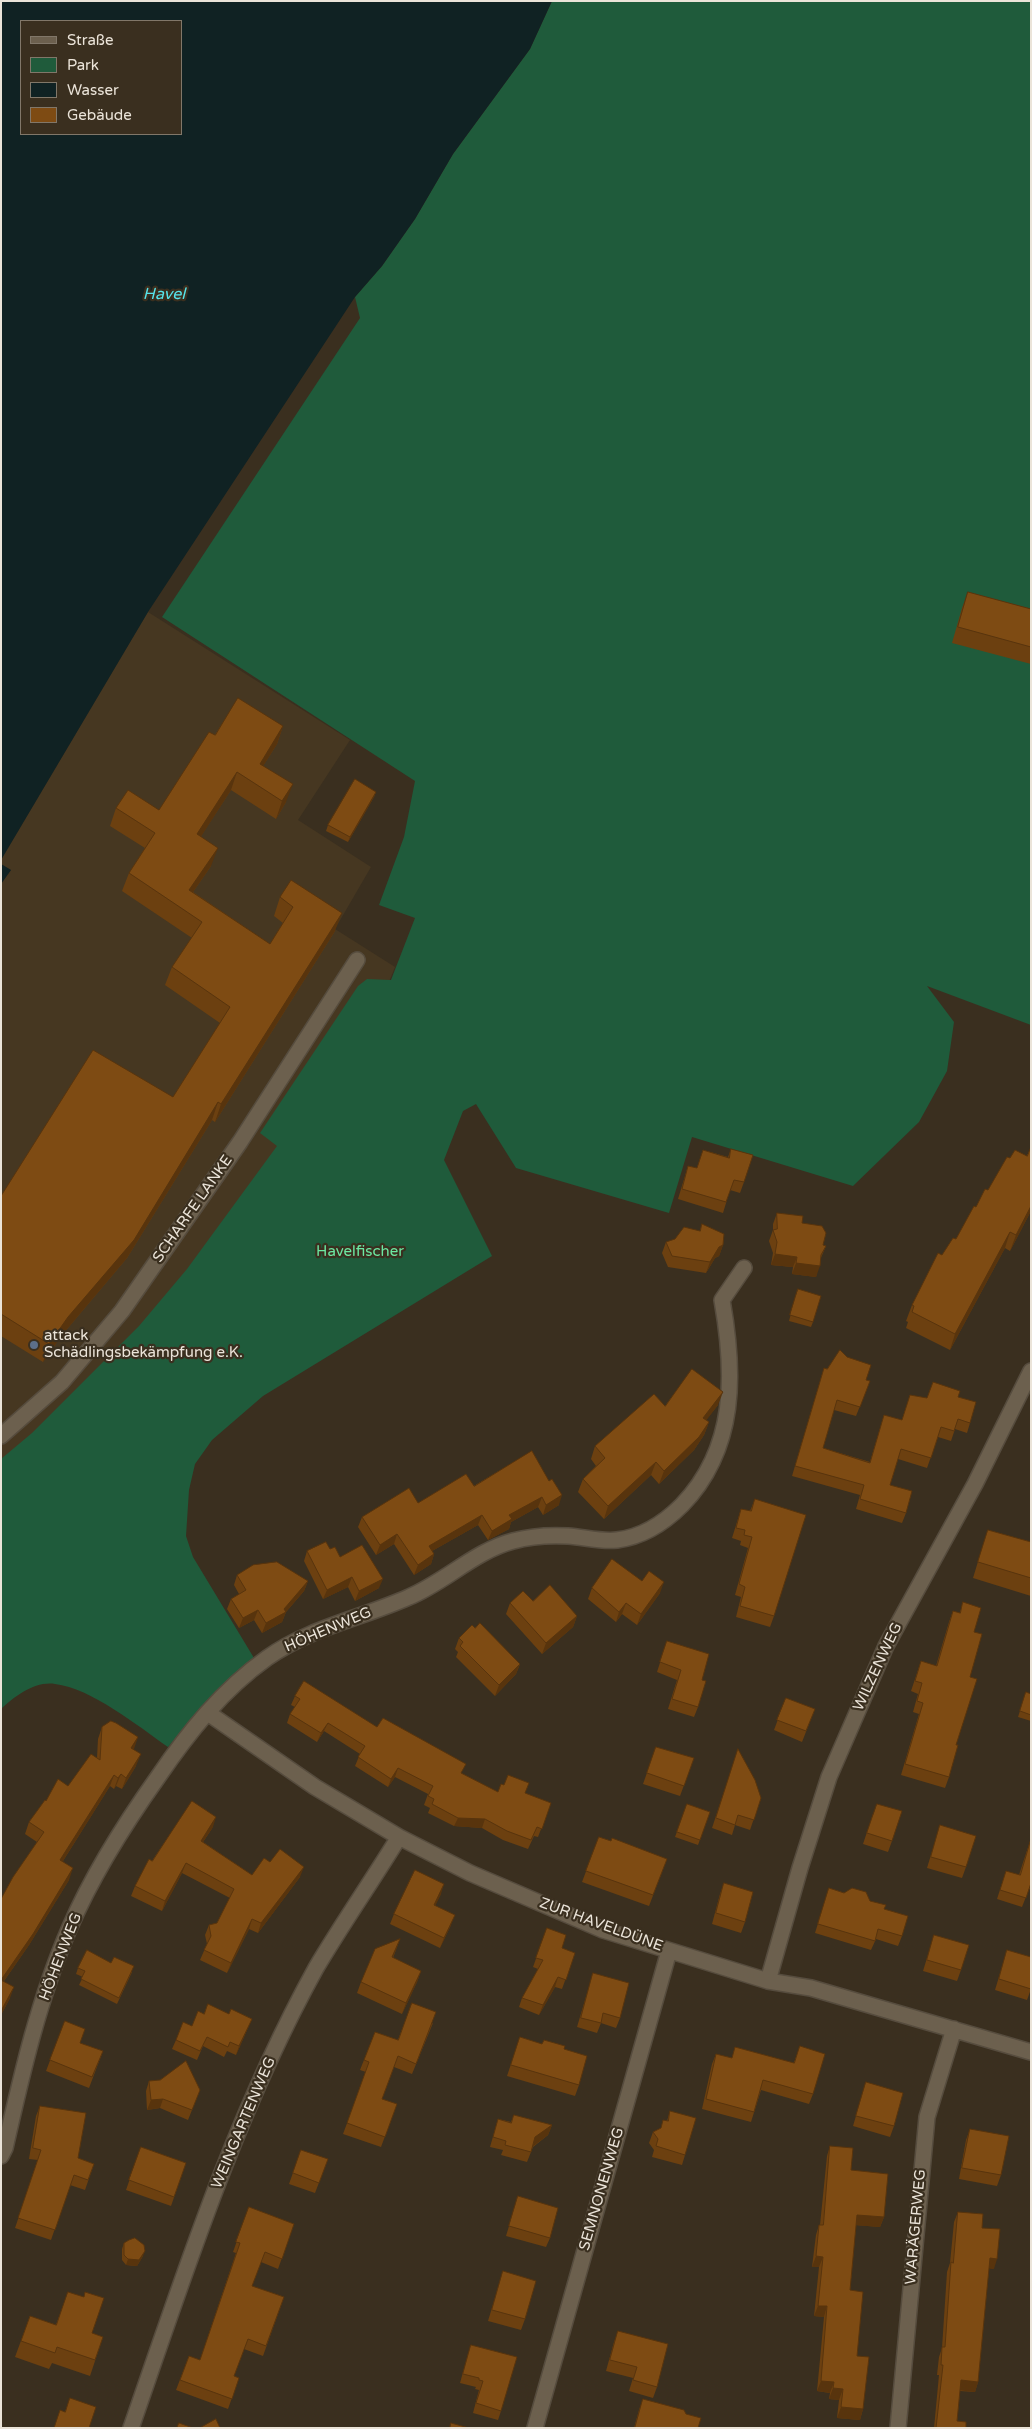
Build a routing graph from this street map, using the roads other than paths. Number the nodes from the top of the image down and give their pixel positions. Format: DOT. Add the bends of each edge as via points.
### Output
graph roads {
  1 [pos="357,960"];
  2 [pos="744,1268"];
  3 [pos="1031,1371"];
  4 [pos="1,1436"];
  5 [pos="208,1713"];
  6 [pos="399,1837"];
  7 [pos="670,1951"];
  8 [pos="768,1981"];
  9 [pos="954,2029"];
  10 [pos="1031,2052"];
  11 [pos="1,2156"];
  12 [pos="131,2428"];
  13 [pos="535,2428"];
  14 [pos="898,2428"];
  1 -- 4 [label="street, SCHARFE LANKE" via="240,1142 122,1311 62,1382"];
  2 -- 5 [label="street, HÖHENWEG" via="722,1300 731,1365 725,1425 714,1461 691,1495 670,1517 638,1535 617,1540 537,1536 508,1542 412,1596 294,1641 266,1658"];
  3 -- 8 [label="street, WILZENWEG" via="975,1484 886,1646 832,1768"];
  5 -- 6 [label="street, ZUR HAVELDÜNE" via="315,1787"];
  5 -- 11 [label="street, HÖHENWEG" via="187,1735 124,1826 70,1926 33,2032 6,2148"];
  6 -- 7 [label="street, ZUR HAVELDÜNE" via="540,1904 603,1930"];
  6 -- 12 [label="street, WEINGARTENWEG" via="317,1968 260,2082 202,2224"];
  7 -- 8 [label="street, ZUR HAVELDÜNE"];
  7 -- 13 [label="street, SEMNONENWEG"];
  8 -- 9 [label="street, ZUR HAVELDÜNE" via="811,1988"];
  9 -- 10 [label="street, ZUR HAVELDÜNE"];
  9 -- 14 [label="street, WARÄGERWEG" via="927,2117"];
}
